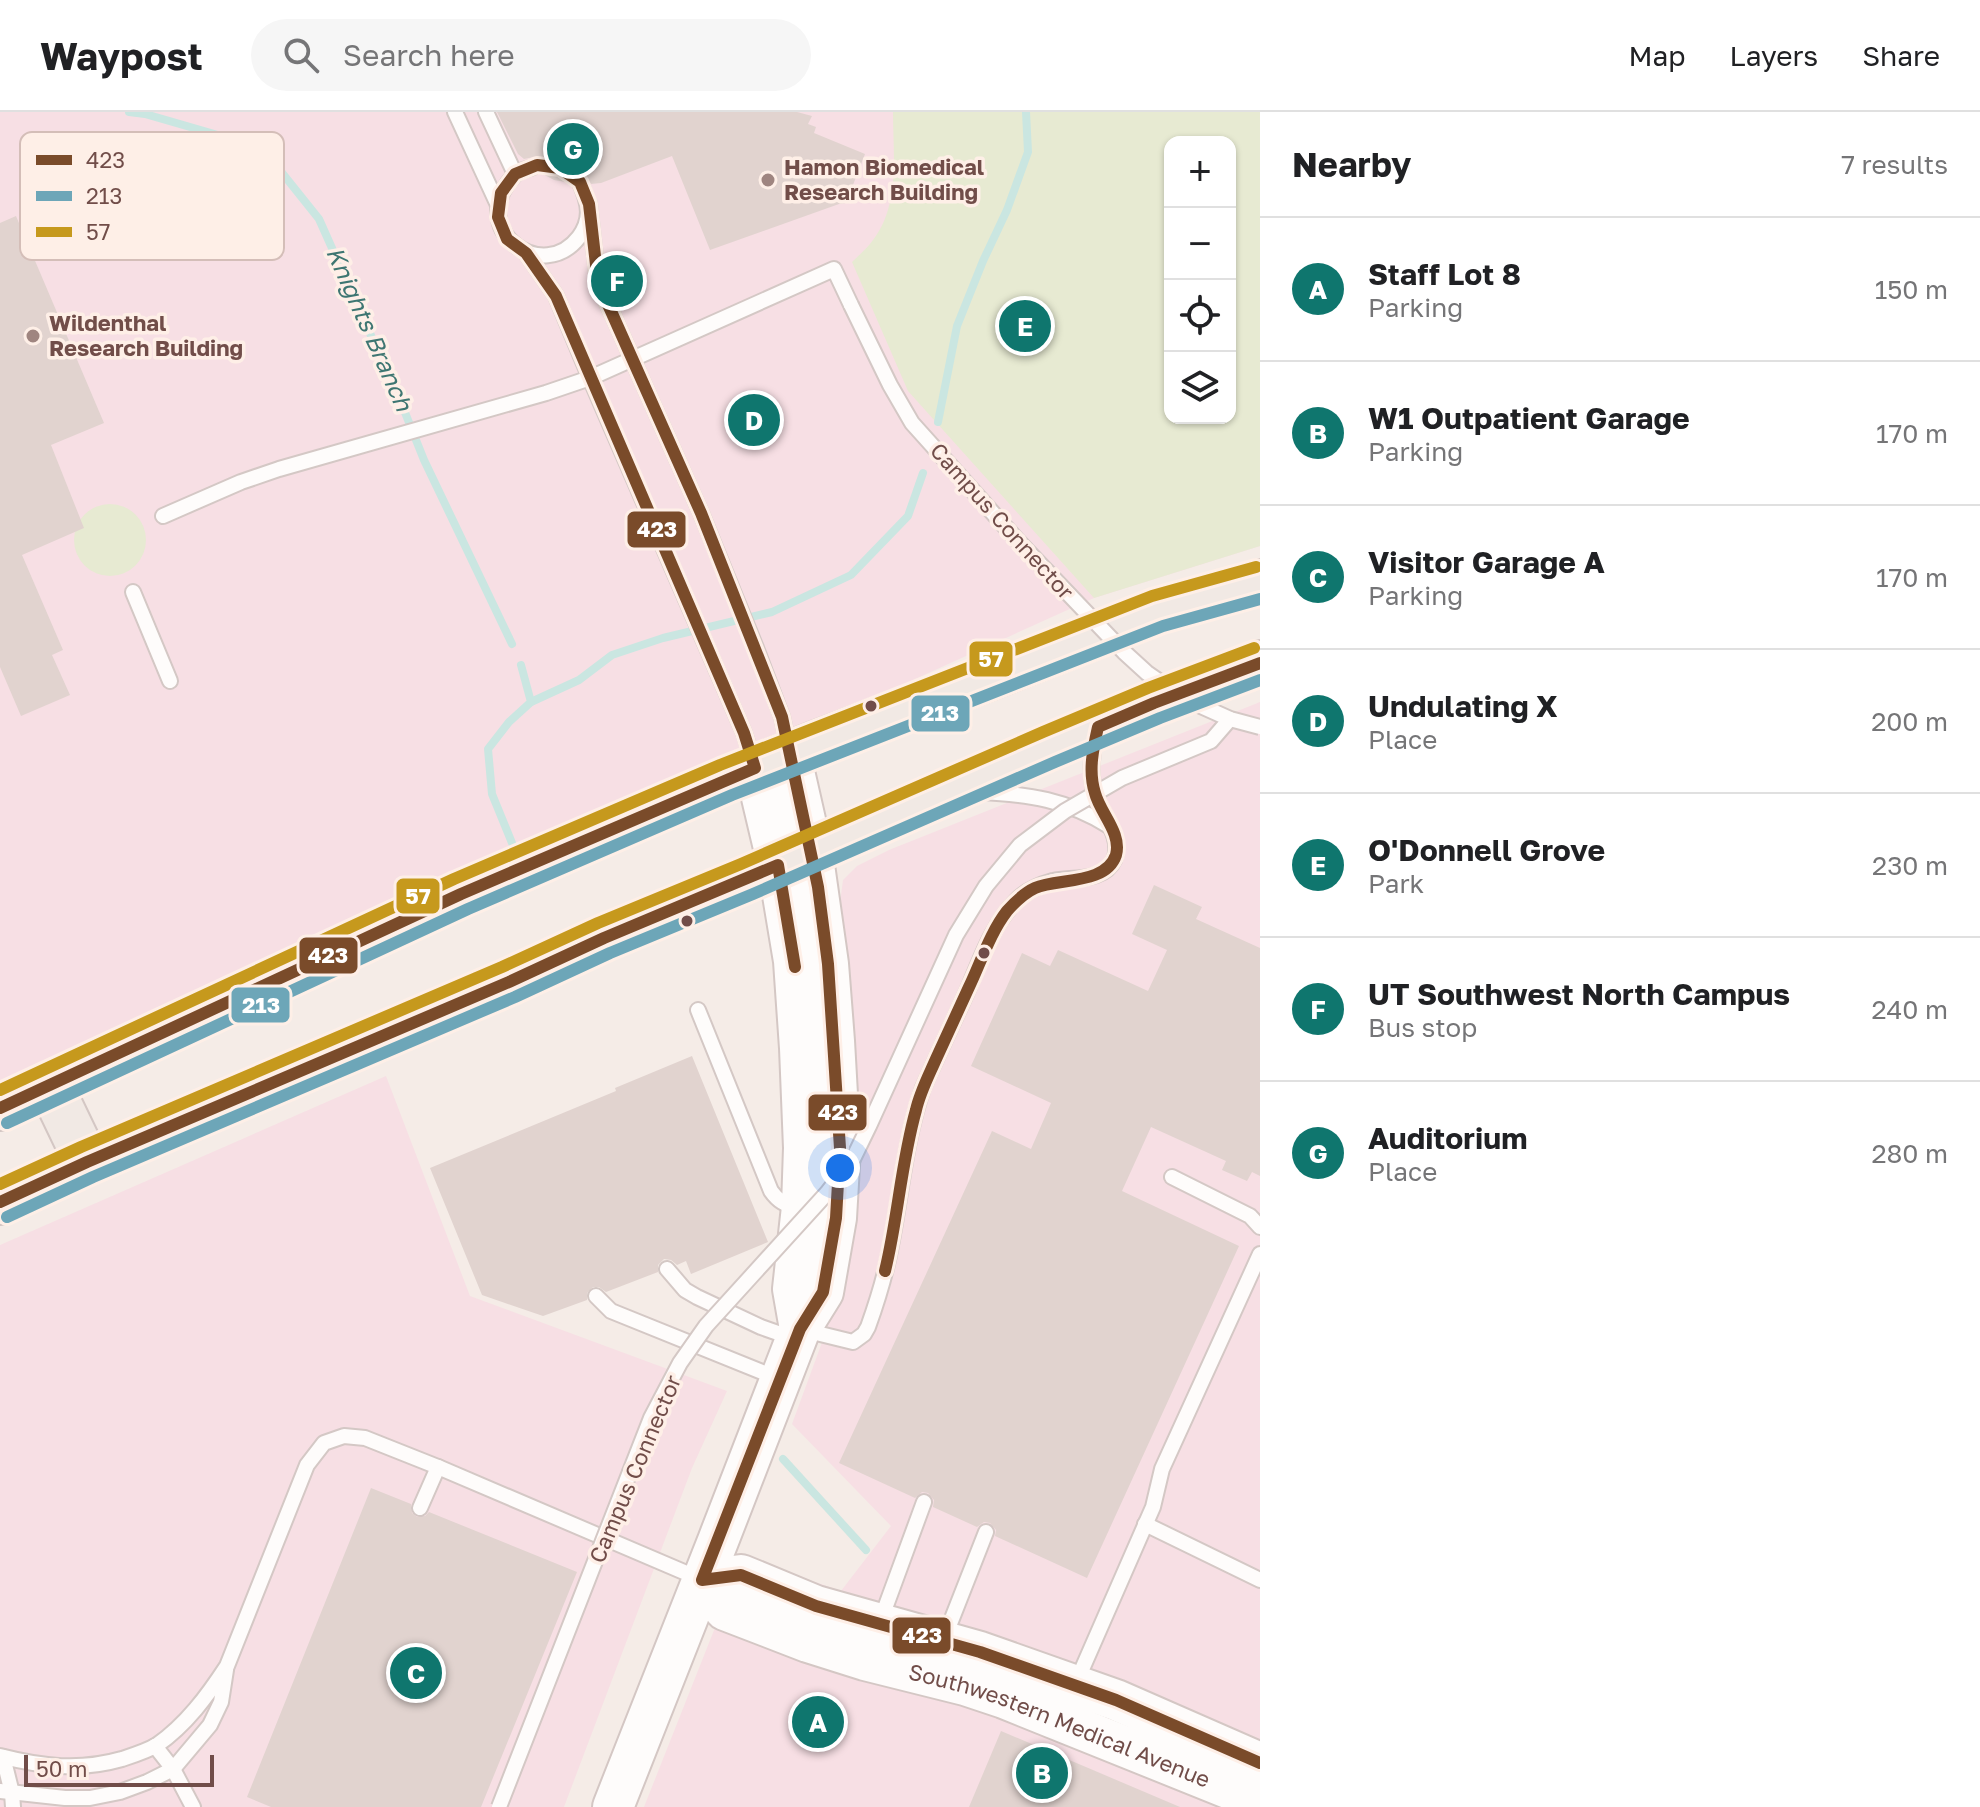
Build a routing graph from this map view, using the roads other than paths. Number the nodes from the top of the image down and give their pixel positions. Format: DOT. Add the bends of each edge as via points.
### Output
graph roads {
  1 [pos="455,112"];
  2 [pos="486,112"];
  3 [pos="533,167"];
  4 [pos="515,174"];
  5 [pos="581,185"];
  6 [pos="589,204"];
  7 [pos="498,205"];
  8 [pos="526,253"];
  9 [pos="632,359"];
  10 [pos="590,378"];
  11 [pos="163,516"];
  12 [pos="1260,567"];
  13 [pos="1260,582"];
  14 [pos="133,592"];
  15 [pos="1158,611"];
  16 [pos="1260,663"];
  17 [pos="170,681"];
  18 [pos="1260,685"];
  19 [pos="1154,703"];
  20 [pos="1230,719"];
  21 [pos="1098,727"];
  22 [pos="1260,727"];
  23 [pos="773,761"];
  24 [pos="941,794"];
  25 [pos="1110,826"];
  26 [pos="795,858"];
  27 [pos="698,1010"];
  28 [pos="50,1085"];
  29 [pos="0,1108"];
  30 [pos="87,1162"];
  31 [pos="1172,1177"];
  32 [pos="0,1202"];
  33 [pos="802,1207"];
  34 [pos="1260,1227"];
  35 [pos="1258,1262"];
  36 [pos="667,1269"];
  37 [pos="596,1296"];
  38 [pos="798,1334"];
  39 [pos="781,1379"];
  40 [pos="438,1467"];
  41 [pos="924,1502"];
  42 [pos="420,1508"];
  43 [pos="1145,1524"];
  44 [pos="986,1532"];
  45 [pos="702,1580"];
  46 [pos="1260,1580"];
  47 [pos="872,1642"];
  48 [pos="936,1659"];
  49 [pos="227,1666"];
  50 [pos="1068,1702"];
  51 [pos="155,1746"];
  52 [pos="2,1757"];
  53 [pos="1260,1763"];
  54 [pos="173,1769"];
  55 [pos="8,1797"];
  56 [pos="1260,1801"];
  57 [pos="193,1807"];
  58 [pos="499,1807"];
  59 [pos="613,1807"];
  1 -- 7 [label="lane"];
  2 -- 4 [label="lane"];
  3 -- 4 [label="lane"];
  4 -- 7 [label="lane"];
  5 -- 6 [label="lane"];
  6 -- 8 [label="lane" via="586,228 571,247 550,256"];
  6 -- 9 [label="lane" via="598,282"];
  7 -- 8 [label="lane" via="507,239"];
  8 -- 10 [label="lane" via="556,296"];
  9 -- 10 [label="lane"];
  9 -- 20 [label="lane, Campus Connector, bridge" via="834,269 912,423 1124,652 1173,691"];
  9 -- 23 [label="lane" via="701,513 782,717"];
  10 -- 11 [label="lane" via="279,469"];
  10 -- 23 [label="lane" via="744,733"];
  12 -- 15 [label="main road"];
  13 -- 15 [label="main road"];
  14 -- 17 [label="lane"];
  15 -- 23 [label="main road"];
  16 -- 19 [label="main road"];
  18 -- 19 [label="main road"];
  19 -- 21 [label="main road"];
  20 -- 22 [label="lane, Campus Connector, bridge"];
  20 -- 58 [label="lane, Campus Connector, bridge" via="1211,741 1122,778 1065,811 1020,845 986,886 956,935 852,1161 706,1326 680,1363 651,1418"];
  21 -- 24 [label="main road"];
  21 -- 25 [label="lane" via="1092,781"];
  23 -- 26 [label="street"];
  23 -- 28 [label="main road" via="461,894"];
  24 -- 25 [label="lane" via="1030,795 1074,807"];
  24 -- 26 [label="main road"];
  25 -- 38 [label="lane" via="1116,851 1105,870 1029,890 997,926 916,1108 890,1251 864,1334 853,1342"];
  26 -- 30 [label="main road"];
  26 -- 33 [label="street"];
  26 -- 38 [label="street" via="828,964 840,1148 836,1218 823,1292"];
  27 -- 33 [label="lane" via="771,1191 786,1206"];
  28 -- 29 [label="main road"];
  28 -- 30 [label="main road"];
  30 -- 32 [label="main road"];
  31 -- 34 [label="lane" via="1250,1216"];
  33 -- 38 [label="street" via="793,1289"];
  35 -- 43 [label="lane" via="1162,1469"];
  36 -- 38 [label="lane" via="697,1297 761,1327"];
  37 -- 39 [label="lane" via="611,1311"];
  38 -- 39 [label="street"];
  39 -- 45 [label="street"];
  40 -- 42 [label="lane"];
  40 -- 45 [label="lane"];
  40 -- 49 [label="lane" via="365,1438 344,1436 324,1443 307,1465"];
  41 -- 47 [label="lane"];
  43 -- 46 [label="lane"];
  43 -- 50 [label="lane"];
  44 -- 48 [label="lane"];
  45 -- 47 [label="street, Southwestern Medical Avenue" via="725,1610 808,1642"];
  45 -- 59 [label="street"];
  47 -- 48 [label="street, Southwestern Medical Avenue"];
  48 -- 50 [label="street, Southwestern Medical Avenue" via="991,1693"];
  49 -- 51 [label="lane" via="184,1721"];
  49 -- 54 [label="lane" via="221,1702 210,1725"];
  50 -- 53 [label="street, Southwestern Medical Avenue" via="1116,1700"];
  50 -- 56 [label="street, Southwestern Medical Avenue"];
  51 -- 52 [label="lane" via="78,1768"];
  51 -- 54 [label="lane"];
  52 -- 55 [label="lane"];
  54 -- 55 [label="lane" via="120,1792 90,1798"];
  54 -- 57 [label="lane"];
}
